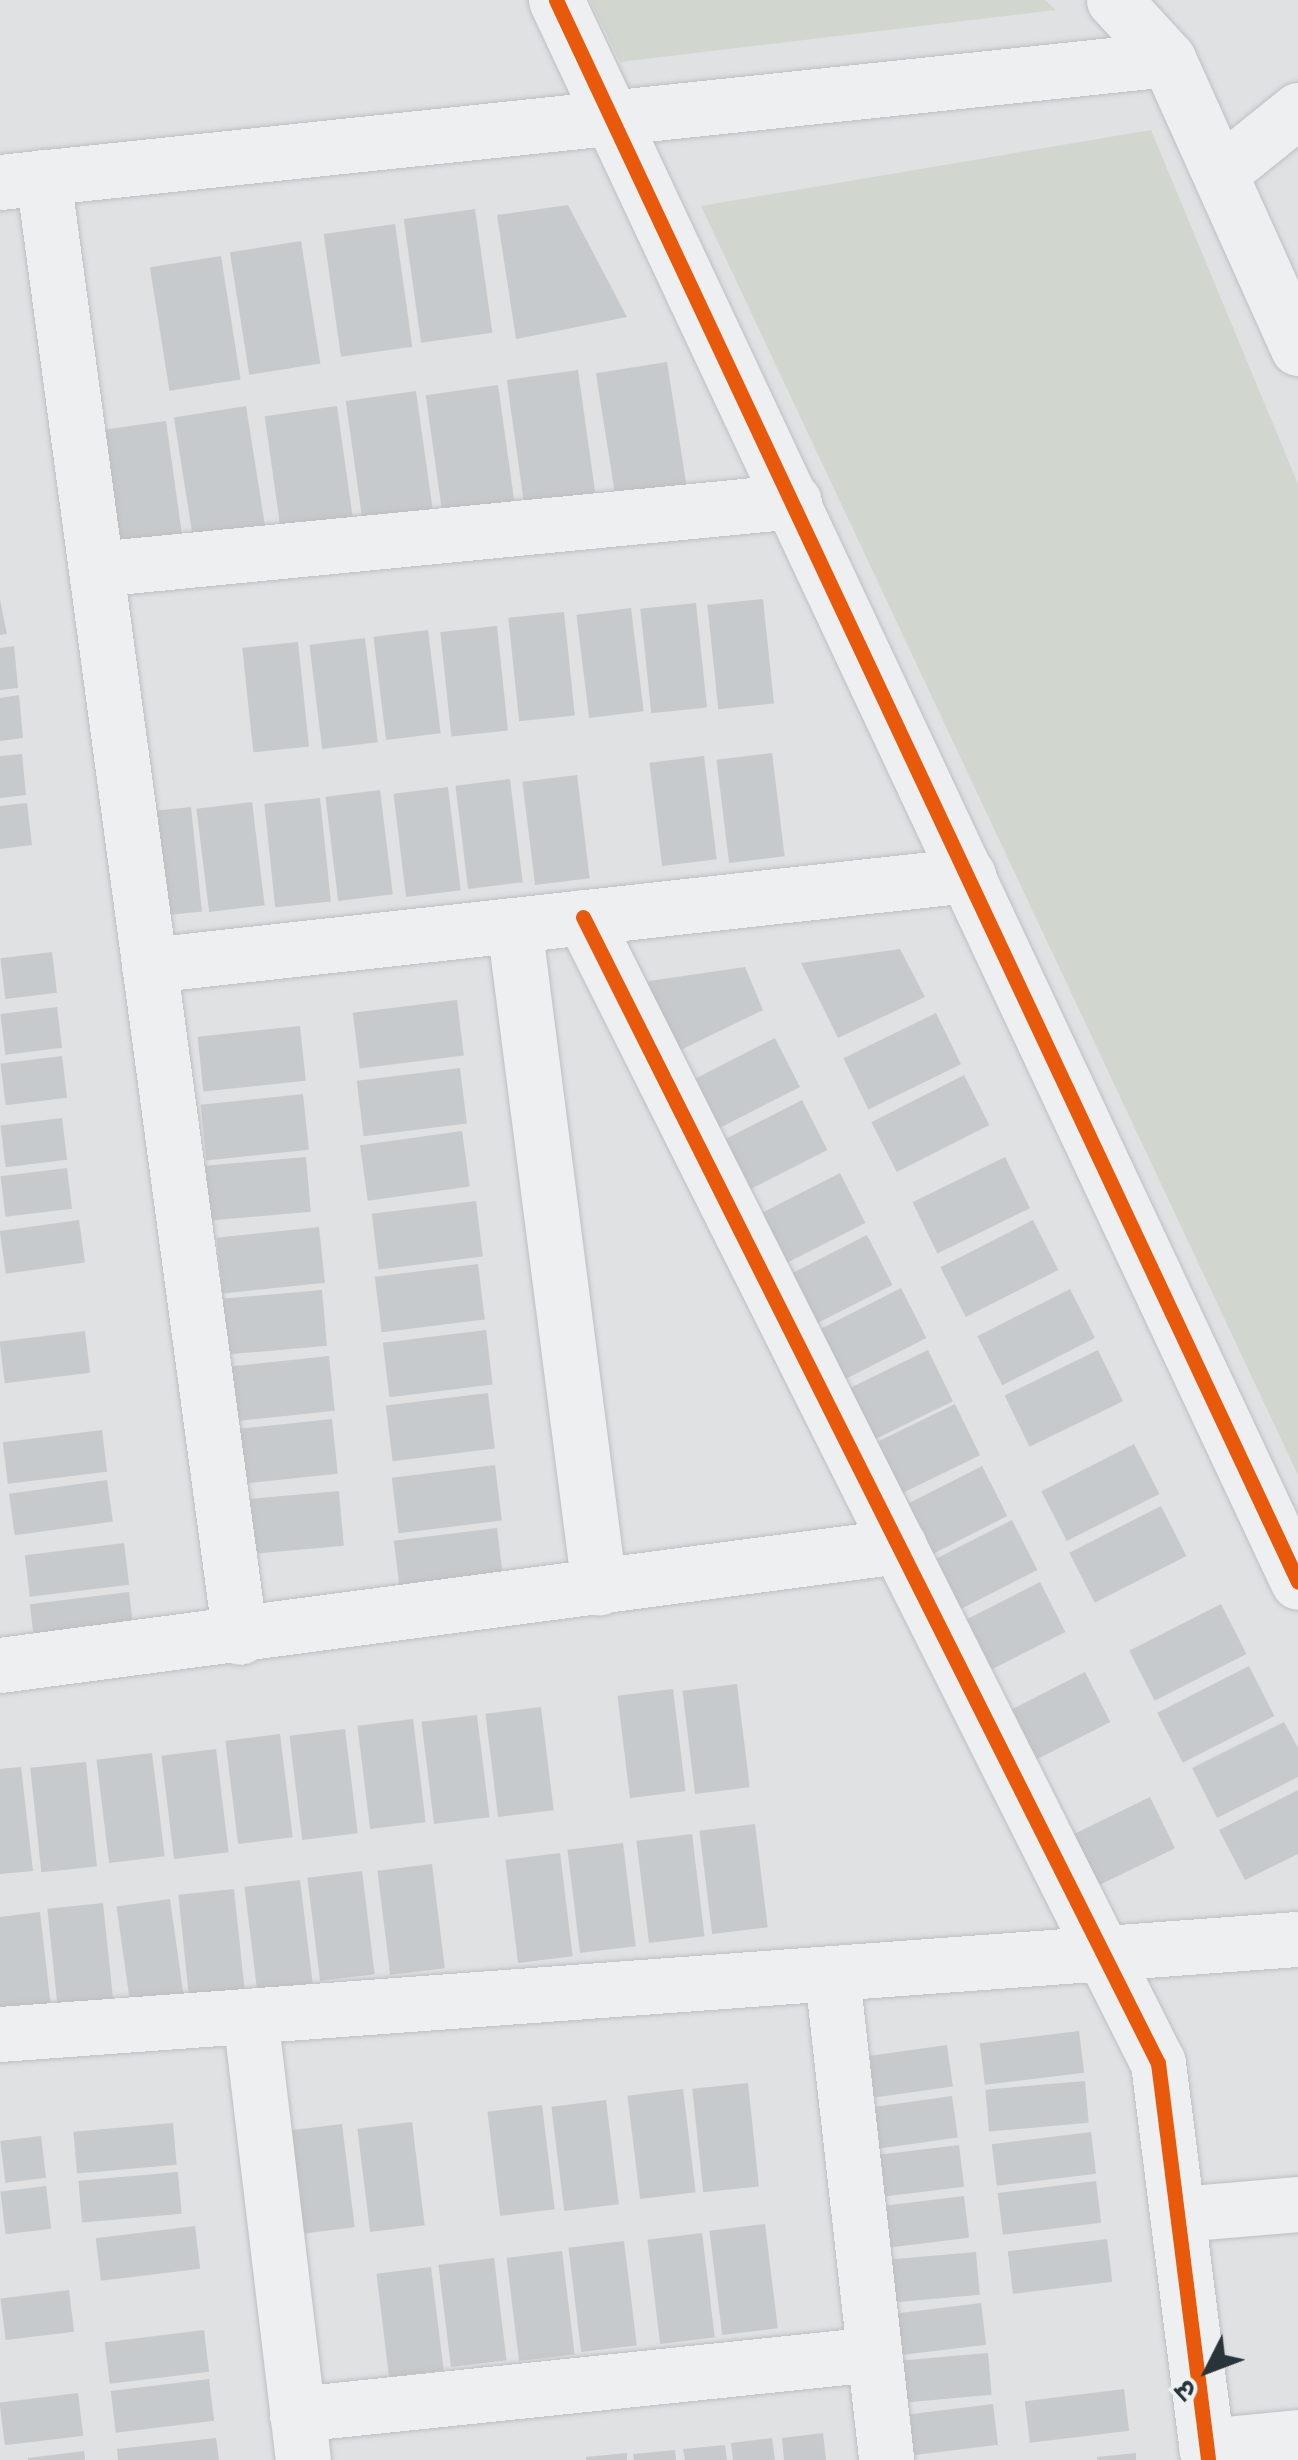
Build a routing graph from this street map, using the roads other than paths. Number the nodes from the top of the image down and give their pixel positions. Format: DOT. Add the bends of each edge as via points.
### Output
graph roads {
  1 [pos="556,0"];
  2 [pos="1114,0"];
  3 [pos="1168,59"];
  4 [pos="1298,110"];
  5 [pos="615,118"];
  6 [pos="1221,172"];
  7 [pos="22,180"];
  8 [pos="1298,348"];
  9 [pos="794,501"];
  10 [pos="96,569"];
  11 [pos="968,875"];
  12 [pos="582,918"];
  13 [pos="514,926"];
  14 [pos="149,965"];
  15 [pos="900,1546"];
  16 [pos="1298,1582"];
  17 [pos="598,1588"];
  18 [pos="240,1637"];
  19 [pos="0,1665"];
  20 [pos="1298,1939"];
  21 [pos="1106,1957"];
  22 [pos="832,1976"];
  23 [pos="250,2016"];
  24 [pos="0,2034"];
  25 [pos="1298,2204"];
  26 [pos="1179,2214"];
  27 [pos="874,2354"];
  28 [pos="300,2437"];
  29 [pos="1298,2437"];
  30 [pos="1207,2453"];
  31 [pos="886,2460"];
  1 -- 5 [label="street"];
  2 -- 3 [label="street"];
  3 -- 5 [label="street"];
  3 -- 6 [label="street"];
  4 -- 6 [label="street"];
  5 -- 7 [label="street"];
  5 -- 9 [label="street"];
  6 -- 8 [label="street"];
  7 -- 10 [label="street"];
  9 -- 10 [label="street"];
  9 -- 11 [label="street"];
  10 -- 14 [label="street"];
  11 -- 12 [label="street"];
  11 -- 16 [label="street"];
  12 -- 13 [label="street"];
  12 -- 15 [label="street"];
  13 -- 14 [label="street"];
  13 -- 17 [label="street"];
  14 -- 18 [label="street"];
  15 -- 17 [label="street"];
  15 -- 21 [label="street"];
  17 -- 18 [label="street"];
  18 -- 19 [label="street"];
  20 -- 21 [label="street"];
  21 -- 22 [label="street"];
  21 -- 26 [label="street" via="1158,2064"];
  22 -- 23 [label="street"];
  22 -- 27 [label="street"];
  23 -- 24 [label="street"];
  23 -- 28 [label="street"];
  25 -- 26 [label="street"];
  26 -- 30 [label="street"];
  27 -- 28 [label="street"];
  27 -- 31 [label="street"];
  29 -- 30 [label="street"];
}
